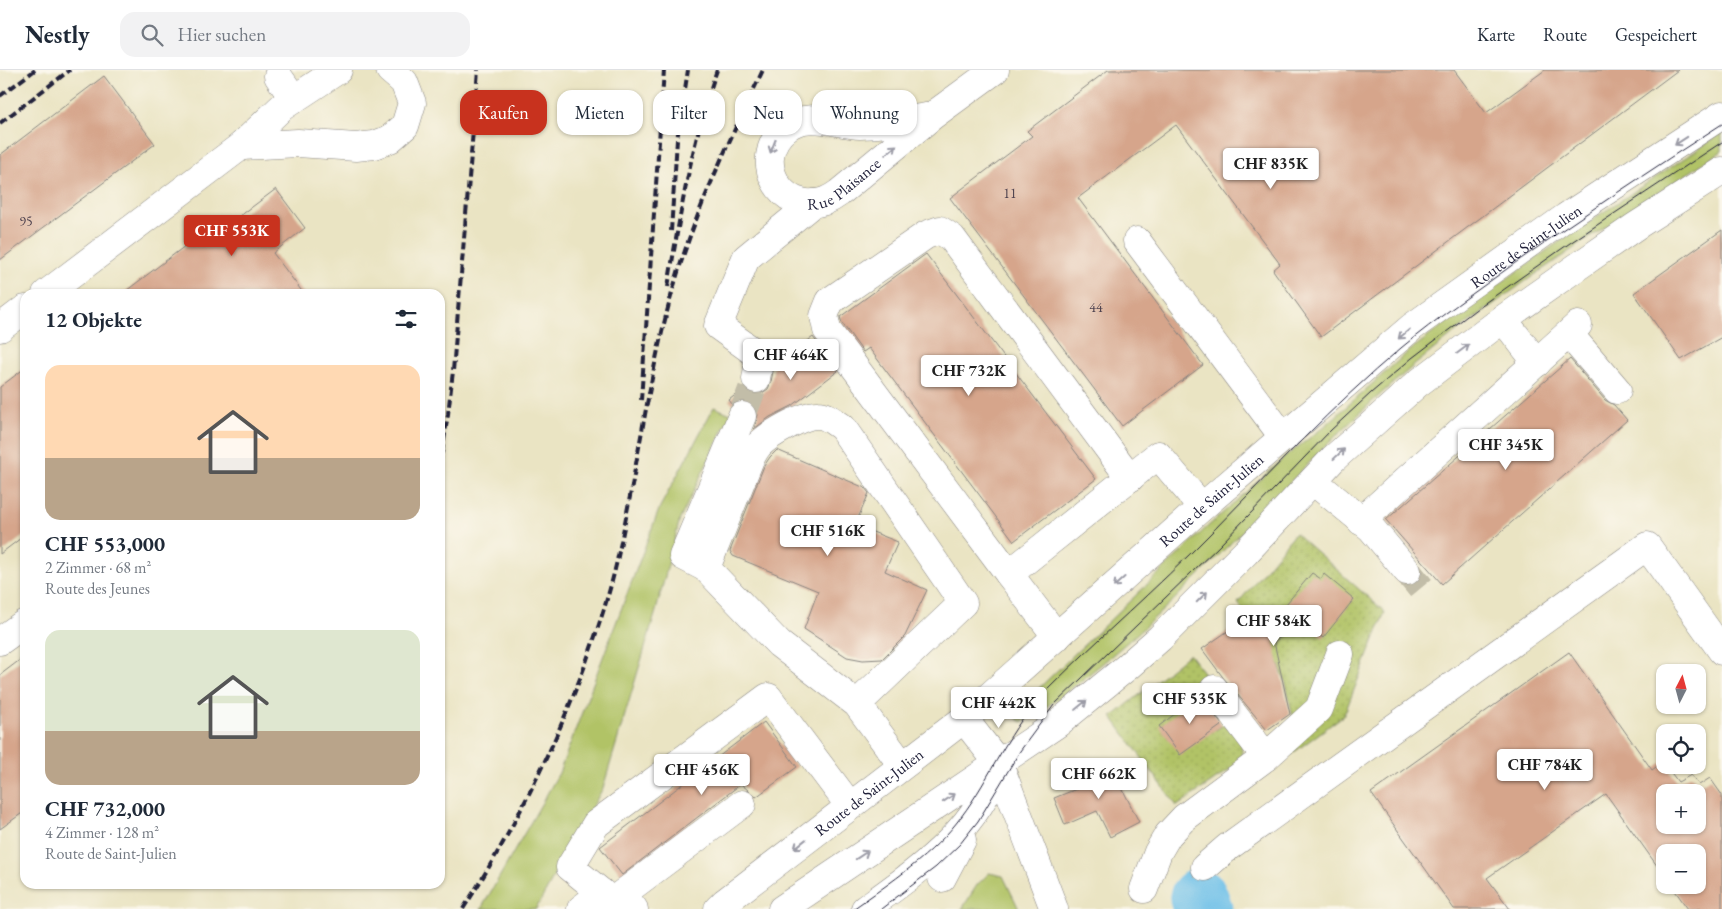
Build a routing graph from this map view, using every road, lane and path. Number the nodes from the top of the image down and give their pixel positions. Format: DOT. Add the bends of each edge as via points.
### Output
graph roads {
  1 [pos="338,70"];
  2 [pos="995,70"];
  3 [pos="402,74"];
  4 [pos="278,76"];
  5 [pos="294,99"];
  6 [pos="1722,115"];
  7 [pos="932,116"];
  8 [pos="241,146"];
  9 [pos="1722,171"];
  10 [pos="813,203"];
  11 [pos="1137,241"];
  12 [pos="53,289"];
  13 [pos="20,313"];
  14 [pos="1503,319"];
  15 [pos="0,328"];
  16 [pos="1536,363"];
  17 [pos="756,379"];
  18 [pos="1617,390"];
  19 [pos="742,416"];
  20 [pos="1284,438"];
  21 [pos="1130,478"];
  22 [pos="1313,481"];
  23 [pos="1202,507"];
  24 [pos="1361,521"];
  25 [pos="706,568"];
  26 [pos="1407,571"];
  27 [pos="1009,574"];
  28 [pos="20,627"];
  29 [pos="1057,637"];
  30 [pos="0,641"];
  31 [pos="1722,651"];
  32 [pos="1340,654"];
  33 [pos="1214,689"];
  34 [pos="857,704"];
  35 [pos="964,718"];
  36 [pos="1266,757"];
  37 [pos="999,764"];
  38 [pos="902,765"];
  39 [pos="742,804"];
  40 [pos="850,806"];
  41 [pos="972,817"];
  42 [pos="1205,867"];
  43 [pos="942,878"];
  44 [pos="1144,889"];
  45 [pos="620,899"];
  46 [pos="581,909"];
  47 [pos="718,909"];
  48 [pos="782,909"];
  49 [pos="865,909"];
  50 [pos="1054,909"];
  1 -- 5 [label="main road"];
  2 -- 7 [label="main road, Rue Plaisance"];
  3 -- 8 [label="main road" via="412,103 405,126 390,139 356,147 298,143"];
  4 -- 5 [label="main road"];
  5 -- 8 [label="main road"];
  6 -- 20 [label="main road, Route de Saint-Julien, one-way" via="1566,216 1412,327"];
  10 -- 7 [label="main road, Rue Plaisance, one-way" via="839,194"];
  7 -- 10 [label="main road, Rue Plaisance, one-way" via="859,125 812,119 787,127 771,148 771,175 788,196 800,202"];
  8 -- 12 [label="main road"];
  9 -- 14 [label="main road" via="1636,226"];
  10 -- 17 [label="main road" via="746,258 718,326 754,352 759,362"];
  11 -- 20 [label="main road"];
  13 -- 15 [label="main road"];
  14 -- 16 [label="main road"];
  22 -- 14 [label="main road, one-way" via="1417,384"];
  16 -- 18 [label="main road" via="1574,330"];
  16 -- 24 [label="main road"];
  19 -- 25 [label="main road" via="683,556"];
  20 -- 23 [label="main road, Route de Saint-Julien"];
  21 -- 23 [label="main road" via="1158,455"];
  21 -- 27 [label="main road"];
  21 -- 27 [label="main road" via="952,238 940,230 926,235 830,302 824,316 827,330"];
  22 -- 24 [label="main road"];
  37 -- 22 [label="main road, one-way" via="1058,724 1140,656 1210,589"];
  23 -- 29 [label="main road, Route de Saint-Julien, one-way"];
  24 -- 26 [label="main road" via="1371,528"];
  25 -- 34 [label="main road" via="779,644"];
  25 -- 34 [label="main road" via="757,446 807,416 818,414 828,417 842,427 963,604"];
  27 -- 29 [label="main road"];
  28 -- 30 [label="main road"];
  29 -- 35 [label="main road, Route de Saint-Julien"];
  31 -- 42 [label="main road" via="1647,546"];
  32 -- 36 [label="main road" via="1318,710"];
  33 -- 36 [label="main road"];
  34 -- 38 [label="main road"];
  35 -- 37 [label="main road"];
  35 -- 38 [label="main road, Route de Saint-Julien"];
  36 -- 44 [label="main road" via="1184,818 1168,835"];
  37 -- 41 [label="main road" via="989,790"];
  48 -- 37 [label="main road, one-way"];
  37 -- 50 [label="main road"];
  38 -- 40 [label="main road, Route de Saint-Julien"];
  39 -- 45 [label="main road"];
  40 -- 45 [label="main road" via="813,772 768,697 596,824 570,866"];
  40 -- 47 [label="main road, Route de Saint-Julien, one-way"];
  41 -- 43 [label="main road"];
  41 -- 49 [label="main road" via="948,845"];
  45 -- 46 [label="main road"];
}
